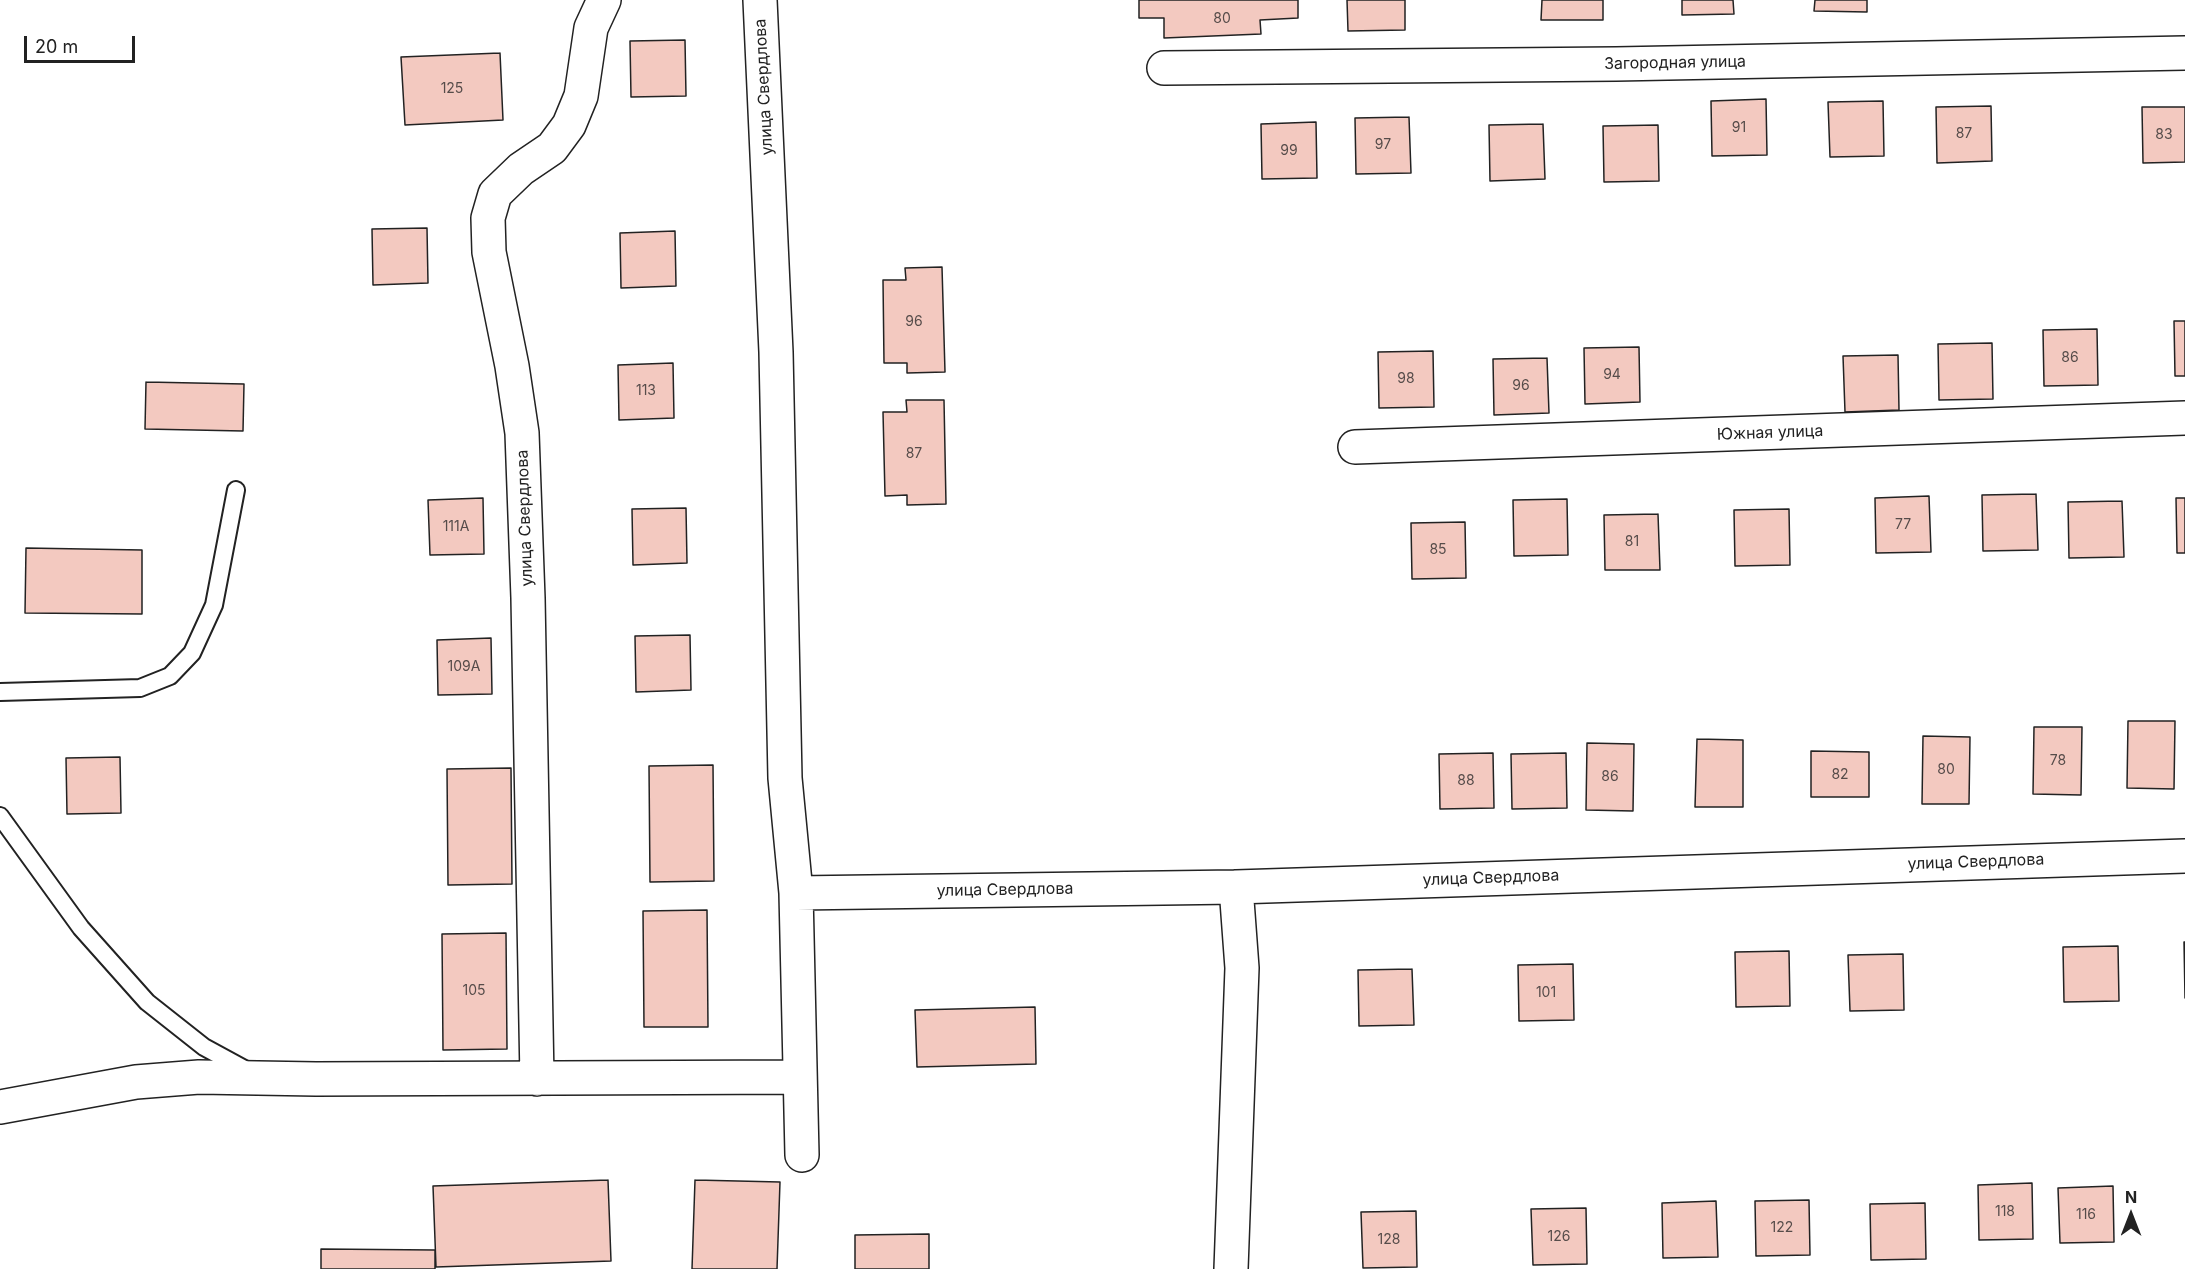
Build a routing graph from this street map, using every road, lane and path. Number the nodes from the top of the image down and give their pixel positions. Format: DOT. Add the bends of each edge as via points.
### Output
graph roads {
  1 [pos="604,0"];
  2 [pos="760,0"];
  3 [pos="2185,53"];
  4 [pos="1164,68"];
  5 [pos="2185,418"];
  6 [pos="1355,447"];
  7 [pos="236,490"];
  8 [pos="0,692"];
  9 [pos="0,816"];
  10 [pos="2185,856"];
  11 [pos="1236,887"];
  12 [pos="796,893"];
  13 [pos="258,1077"];
  14 [pos="800,1077"];
  15 [pos="537,1079"];
  16 [pos="0,1107"];
  17 [pos="802,1155"];
  18 [pos="1231,1269"];
  1 -- 15 [label="street, улица Свердлова" via="591,28 581,96 569,125 552,148 521,169 495,194 488,218 489,252 522,433"];
  2 -- 12 [label="street, улица Свердлова" via="776,352 784,778"];
  3 -- 4 [label="street, Загородная улица"];
  5 -- 6 [label="street, Южная улица"];
  7 -- 8 [label="lane" via="214,605 192,653 170,676 140,688"];
  9 -- 13 [label="lane" via="81,928 147,1002 204,1047"];
  10 -- 11 [label="street, улица Свердлова"];
  11 -- 12 [label="street, улица Свердлова"];
  11 -- 18 [label="street" via="1242,968"];
  12 -- 14 [label="street, улица Свердлова"];
  13 -- 15 [label="street"];
  13 -- 16 [label="street" via="136,1082"];
  14 -- 15 [label="street"];
  14 -- 17 [label="street, улица Свердлова"];
}
